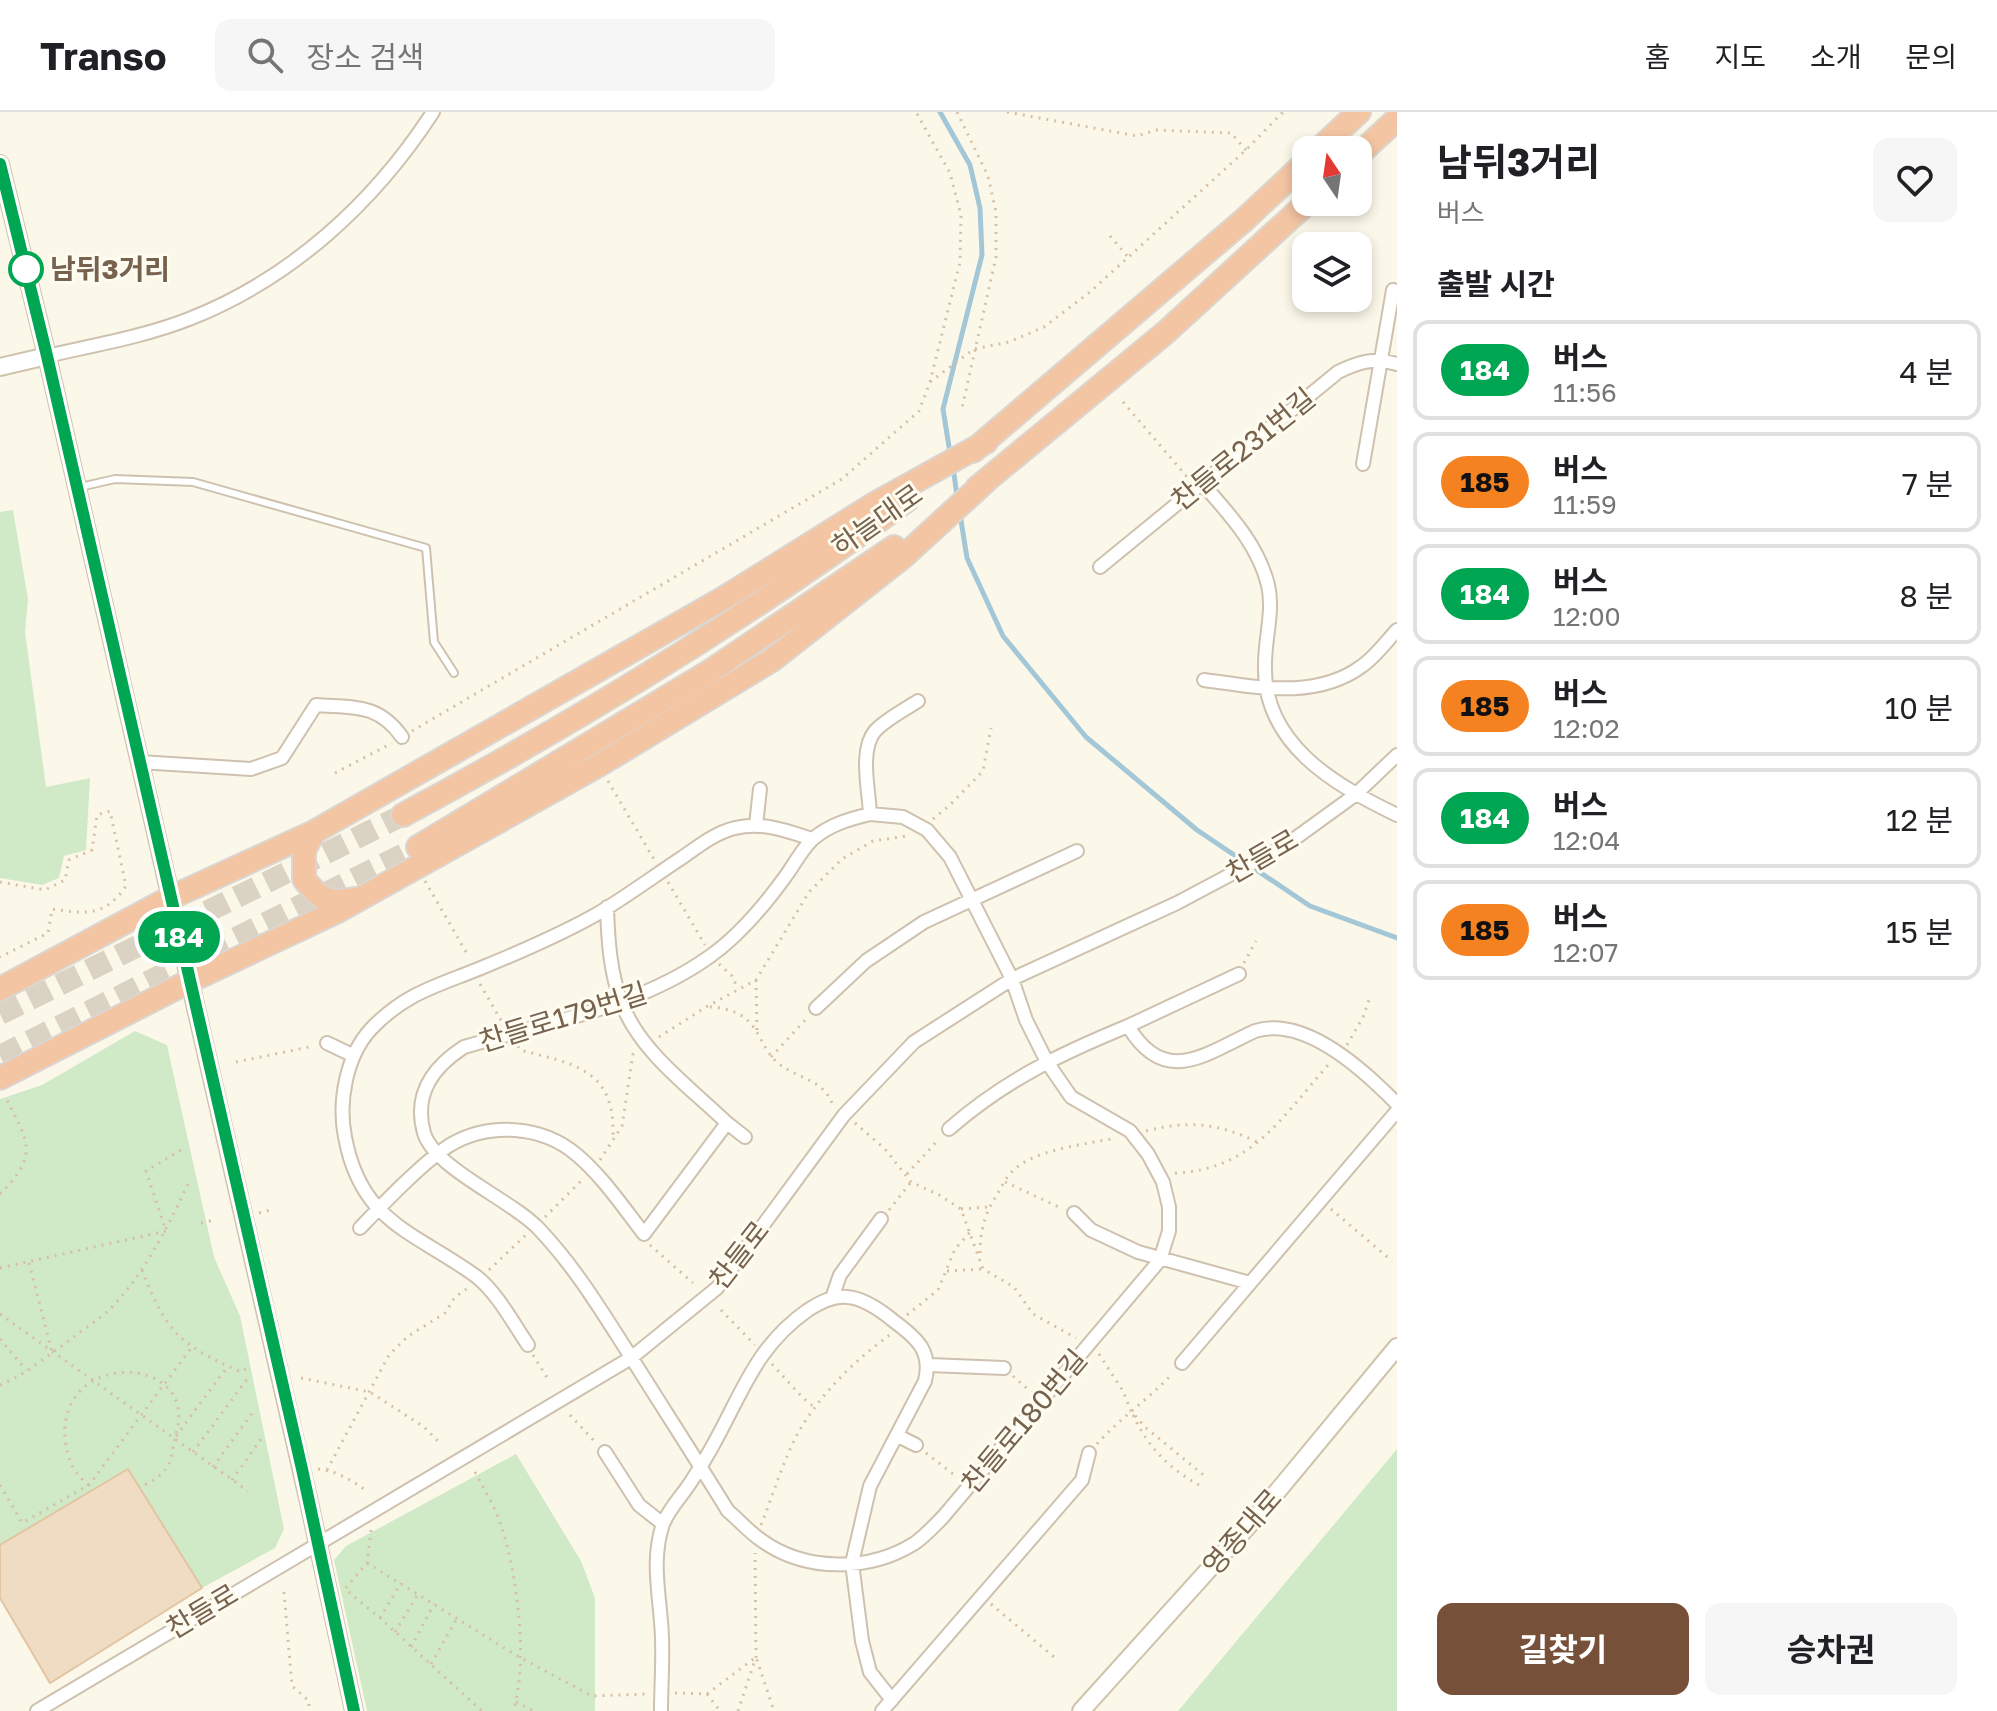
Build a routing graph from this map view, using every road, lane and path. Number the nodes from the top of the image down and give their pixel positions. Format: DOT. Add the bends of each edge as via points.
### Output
graph roads {
  1 [pos="433,112"];
  2 [pos="916,112"];
  3 [pos="957,112"];
  4 [pos="1007,112"];
  5 [pos="1283,112"];
  6 [pos="1359,112"];
  7 [pos="1395,121"];
  8 [pos="1333,136"];
  9 [pos="1372,142"];
  10 [pos="1246,150"];
  11 [pos="0,164"];
  12 [pos="1292,175"];
  13 [pos="1293,216"];
  14 [pos="1110,236"];
  15 [pos="1129,258"];
  16 [pos="1393,290"];
  17 [pos="974,349"];
  18 [pos="47,356"];
  19 [pos="1381,360"];
  20 [pos="1397,364"];
  21 [pos="0,367"];
  22 [pos="930,382"];
  23 [pos="1123,402"];
  24 [pos="962,408"];
  25 [pos="1363,464"];
  26 [pos="1199,485"];
  27 [pos="76,488"];
  28 [pos="901,497"];
  29 [pos="912,542"];
  30 [pos="1100,567"];
  31 [pos="1397,630"];
  32 [pos="454,673"];
  33 [pos="1204,680"];
  34 [pos="1266,688"];
  35 [pos="918,701"];
  36 [pos="991,728"];
  37 [pos="402,737"];
  38 [pos="1397,755"];
  39 [pos="139,762"];
  40 [pos="335,773"];
  41 [pos="606,777"];
  42 [pos="760,789"];
  43 [pos="1355,795"];
  44 [pos="870,814"];
  45 [pos="403,815"];
  46 [pos="1397,815"];
  47 [pos="931,821"];
  48 [pos="756,825"];
  49 [pos="314,832"];
  50 [pos="913,836"];
  51 [pos="812,839"];
  52 [pos="418,847"];
  53 [pos="1077,851"];
  54 [pos="656,863"];
  55 [pos="423,878"];
  56 [pos="666,879"];
  57 [pos="0,882"];
  58 [pos="170,898"];
  59 [pos="363,898"];
  60 [pos="969,899"];
  61 [pos="607,907"];
  62 [pos="1256,941"];
  63 [pos="706,945"];
  64 [pos="0,957"];
  65 [pos="717,961"];
  66 [pos="472,962"];
  67 [pos="1239,974"];
  68 [pos="1012,979"];
  69 [pos="479,980"];
  70 [pos="756,980"];
  71 [pos="190,981"];
  72 [pos="0,989"];
  73 [pos="738,989"];
  74 [pos="1369,1000"];
  75 [pos="621,1003"];
  76 [pos="706,1007"];
  77 [pos="816,1008"];
  78 [pos="503,1025"];
  79 [pos="1128,1026"];
  80 [pos="757,1031"];
  81 [pos="657,1038"];
  82 [pos="327,1043"];
  83 [pos="516,1043"];
  84 [pos="645,1046"];
  85 [pos="1345,1049"];
  86 [pos="352,1055"];
  87 [pos="771,1057"];
  88 [pos="236,1062"];
  89 [pos="1047,1062"];
  90 [pos="1334,1063"];
  91 [pos="2,1085"];
  92 [pos="1397,1104"];
  93 [pos="833,1107"];
  94 [pos="1397,1111"];
  95 [pos="852,1121"];
  96 [pos="727,1123"];
  97 [pos="949,1129"];
  98 [pos="1146,1131"];
  99 [pos="745,1137"];
  100 [pos="1119,1137"];
  101 [pos="613,1139"];
  102 [pos="1257,1142"];
  103 [pos="181,1150"];
  104 [pos="438,1155"];
  105 [pos="594,1169"];
  106 [pos="1171,1173"];
  107 [pos="907,1174"];
  108 [pos="584,1179"];
  109 [pos="190,1180"];
  110 [pos="911,1182"];
  111 [pos="1005,1182"];
  112 [pos="0,1194"];
  113 [pos="1327,1206"];
  114 [pos="988,1207"];
  115 [pos="961,1209"];
  116 [pos="271,1210"];
  117 [pos="377,1210"];
  118 [pos="259,1213"];
  119 [pos="1074,1213"];
  120 [pos="881,1219"];
  121 [pos="214,1220"];
  122 [pos="542,1220"];
  123 [pos="201,1223"];
  124 [pos="360,1228"];
  125 [pos="166,1231"];
  126 [pos="971,1231"];
  127 [pos="529,1232"];
  128 [pos="647,1240"];
  129 [pos="979,1258"];
  130 [pos="1160,1260"];
  131 [pos="29,1261"];
  132 [pos="1392,1261"];
  133 [pos="0,1268"];
  134 [pos="983,1269"];
  135 [pos="142,1270"];
  136 [pos="947,1271"];
  137 [pos="479,1279"];
  138 [pos="693,1283"];
  139 [pos="1250,1283"];
  140 [pos="832,1298"];
  141 [pos="721,1310"];
  142 [pos="0,1314"];
  143 [pos="904,1317"];
  144 [pos="895,1332"];
  145 [pos="0,1339"];
  146 [pos="1082,1341"];
  147 [pos="528,1345"];
  148 [pos="755,1345"];
  149 [pos="192,1347"];
  150 [pos="1397,1347"];
  151 [pos="1096,1351"];
  152 [pos="52,1352"];
  153 [pos="631,1358"];
  154 [pos="768,1359"];
  155 [pos="1182,1363"];
  156 [pos="929,1365"];
  157 [pos="228,1366"];
  158 [pos="1004,1368"];
  159 [pos="246,1369"];
  160 [pos="26,1370"];
  161 [pos="248,1378"];
  162 [pos="301,1378"];
  163 [pos="548,1379"];
  164 [pos="0,1385"];
  165 [pos="164,1386"];
  166 [pos="370,1392"];
  167 [pos="1035,1396"];
  168 [pos="814,1407"];
  169 [pos="255,1409"];
  170 [pos="1131,1411"];
  171 [pos="570,1415"];
  172 [pos="142,1416"];
  173 [pos="898,1436"];
  174 [pos="174,1439"];
  175 [pos="261,1439"];
  176 [pos="439,1442"];
  177 [pos="916,1445"];
  178 [pos="193,1452"];
  179 [pos="605,1452"];
  180 [pos="1089,1453"];
  181 [pos="213,1467"];
  182 [pos="701,1467"];
  183 [pos="315,1469"];
  184 [pos="327,1470"];
  185 [pos="475,1472"];
  186 [pos="1207,1478"];
  187 [pos="232,1480"];
  188 [pos="962,1481"];
  189 [pos="0,1485"];
  190 [pos="89,1485"];
  191 [pos="145,1485"];
  192 [pos="1201,1486"];
  193 [pos="248,1491"];
  194 [pos="368,1492"];
  195 [pos="663,1524"];
  196 [pos="760,1528"];
  197 [pos="371,1530"];
  198 [pos="318,1542"];
  199 [pos="755,1549"];
  200 [pos="367,1563"];
  201 [pos="852,1563"];
  202 [pos="401,1583"];
  203 [pos="284,1592"];
  204 [pos="418,1594"];
  205 [pos="989,1601"];
  206 [pos="434,1604"];
  207 [pos="380,1618"];
  208 [pos="457,1618"];
  209 [pos="395,1632"];
  210 [pos="411,1647"];
  211 [pos="519,1657"];
  212 [pos="756,1657"];
  213 [pos="1054,1657"];
  214 [pos="431,1665"];
  215 [pos="672,1693"];
  216 [pos="651,1694"];
  217 [pos="707,1694"];
  218 [pos="892,1700"];
  219 [pos="516,1702"];
  220 [pos="37,1711"];
  221 [pos="309,1711"];
  222 [pos="354,1711"];
  223 [pos="482,1711"];
  224 [pos="513,1711"];
  225 [pos="534,1711"];
  226 [pos="661,1711"];
  227 [pos="720,1711"];
  228 [pos="738,1711"];
  229 [pos="774,1711"];
  230 [pos="882,1711"];
  231 [pos="1081,1711"];
  1 -- 18 [label="street" via="368,198 257,286 190,319"];
  2 -- 22 [label="path" via="950,173 961,215 960,262"];
  3 -- 17 [label="path" via="988,176 996,212 996,257"];
  4 -- 10 [label="path" via="1137,136 1156,130 1231,133"];
  5 -- 10 [label="path"];
  6 -- 8 [label="highway"];
  7 -- 9 [label="highway"];
  10 -- 15 [label="path"];
  11 -- 18 [label="street"];
  12 -- 28 [label="highway" via="990,439"];
  13 -- 29 [label="highway" via="1165,333"];
  14 -- 15 [label="path"];
  15 -- 17 [label="path" via="1044,327"];
  16 -- 19 [label="street"];
  17 -- 22 [label="path"];
  17 -- 24 [label="path"];
  18 -- 21 [label="street"];
  18 -- 27 [label="street"];
  19 -- 20 [label="street, 찬들로231번길"];
  19 -- 25 [label="street"];
  19 -- 26 [label="street, 찬들로231번길" via="1361,361 1338,372"];
  22 -- 37 [label="path" via="919,411 842,479"];
  23 -- 26 [label="path"];
  26 -- 30 [label="street, 찬들로231번길"];
  26 -- 34 [label="street" via="1240,528 1268,585"];
  27 -- 32 [label="lane" via="115,479 193,482 426,548 434,642"];
  27 -- 39 [label="street"];
  28 -- 45 [label="highway, 하늘대로" via="715,634"];
  28 -- 49 [label="highway"];
  29 -- 52 [label="highway, 하늘대로"];
  29 -- 59 [label="highway" via="772,660"];
  31 -- 34 [label="street" via="1365,665 1347,676 1326,685"];
  33 -- 34 [label="street"];
  34 -- 43 [label="street" via="1296,749"];
  35 -- 44 [label="street" via="870,738"];
  36 -- 47 [label="path" via="983,771"];
  37 -- 39 [label="street" via="389,719 363,708 316,705 282,758 251,769"];
  37 -- 40 [label="path"];
  38 -- 43 [label="street, 찬들로"];
  39 -- 58 [label="street"];
  41 -- 54 [label="path"];
  42 -- 48 [label="street"];
  43 -- 46 [label="street"];
  43 -- 68 [label="street, 찬들로" via="1286,845"];
  44 -- 51 [label="street, 찬들로179번길" via="837,823"];
  44 -- 60 [label="street, 찬들로179번길" via="903,817 927,830 950,857"];
  48 -- 51 [label="street"];
  48 -- 61 [label="street" via="714,835"];
  49 -- 58 [label="highway"];
  49 -- 59 [label="highway" via="302,865 312,890 337,903"];
  50 -- 70 [label="path" via="873,841 842,859 809,892"];
  51 -- 75 [label="street, 찬들로179번길" via="771,896 712,955 666,985"];
  53 -- 60 [label="street"];
  55 -- 66 [label="path"];
  56 -- 63 [label="path"];
  57 -- 64 [label="path" via="45,890 65,880 69,860 92,850 97,815 110,811 126,886 117,899 88,914 52,909 48,933"];
  58 -- 71 [label="street"];
  58 -- 72 [label="highway"];
  59 -- 71 [label="highway"];
  60 -- 68 [label="street, 찬들로179번길"];
  60 -- 77 [label="street" via="893,941"];
  61 -- 75 [label="street" via="612,971"];
  61 -- 86 [label="street" via="520,952 418,992 393,1008"];
  62 -- 67 [label="path"];
  65 -- 73 [label="path"];
  67 -- 79 [label="street"];
  68 -- 89 [label="street, 찬들로180번길"];
  68 -- 153 [label="street, 찬들로" via="914,1042 844,1115 717,1288"];
  69 -- 78 [label="path"];
  70 -- 73 [label="path"];
  70 -- 80 [label="path"];
  71 -- 91 [label="highway"];
  71 -- 198 [label="street"];
  73 -- 76 [label="path"];
  74 -- 85 [label="path"];
  75 -- 96 [label="street" via="653,1052"];
  75 -- 104 [label="street, 찬들로179번길" via="464,1047 442,1062 426,1085 421,1112 425,1136"];
  76 -- 80 [label="path" via="744,1017"];
  76 -- 81 [label="path"];
  77 -- 87 [label="path"];
  79 -- 89 [label="street"];
  79 -- 92 [label="street" via="1153,1056 1180,1063 1255,1031 1287,1029 1341,1055"];
  80 -- 87 [label="path"];
  82 -- 86 [label="street"];
  82 -- 88 [label="path"];
  83 -- 101 [label="path" via="520,1050 581,1067 602,1087 614,1115"];
  84 -- 101 [label="path" via="633,1054 622,1126"];
  86 -- 117 [label="street" via="344,1137 360,1185"];
  87 -- 93 [label="path" via="815,1083 831,1096"];
  89 -- 97 [label="street" via="977,1104"];
  89 -- 130 [label="street, 찬들로180번길" via="1071,1097 1130,1131 1148,1154 1169,1207 1169,1231"];
  90 -- 102 [label="path"];
  91 -- 112 [label="path" via="27,1154 20,1174"];
  94 -- 139 [label="street"];
  95 -- 107 [label="path"];
  96 -- 99 [label="street"];
  96 -- 128 [label="street"];
  97 -- 107 [label="path"];
  98 -- 102 [label="path" via="1197,1125 1229,1129"];
  100 -- 111 [label="path" via="1030,1159"];
  101 -- 105 [label="path"];
  102 -- 106 [label="path" via="1217,1167"];
  103 -- 125 [label="path" via="146,1171"];
  104 -- 117 [label="street"];
  104 -- 128 [label="street" via="469,1136 528,1130 576,1154"];
  104 -- 153 [label="street" via="536,1225 570,1263"];
  107 -- 110 [label="path"];
  108 -- 122 [label="path"];
  109 -- 125 [label="path"];
  110 -- 115 [label="path"];
  110 -- 120 [label="path"];
  111 -- 114 [label="path"];
  111 -- 119 [label="path"];
  113 -- 132 [label="path"];
  114 -- 115 [label="path"];
  114 -- 129 [label="path"];
  115 -- 126 [label="path"];
  116 -- 118 [label="path"];
  117 -- 124 [label="street"];
  117 -- 137 [label="street"];
  119 -- 130 [label="street" via="1091,1230"];
  120 -- 140 [label="street" via="840,1275"];
  121 -- 123 [label="path"];
  125 -- 131 [label="path"];
  125 -- 135 [label="path"];
  126 -- 129 [label="path"];
  126 -- 136 [label="path" via="955,1249"];
  127 -- 137 [label="path"];
  128 -- 138 [label="path"];
  129 -- 134 [label="path"];
  130 -- 139 [label="street"];
  130 -- 201 [label="street, 찬들로180번길" via="943,1517 917,1542 888,1557"];
  131 -- 133 [label="path"];
  131 -- 152 [label="path"];
  134 -- 136 [label="path"];
  134 -- 146 [label="path" via="1014,1287 1033,1314"];
  135 -- 149 [label="path" via="156,1307"];
  135 -- 152 [label="path" via="111,1308"];
  136 -- 143 [label="path" via="938,1290"];
  137 -- 147 [label="street"];
  137 -- 166 [label="path" via="455,1297 445,1313 389,1355"];
  139 -- 155 [label="street"];
  140 -- 156 [label="street" via="861,1301 888,1316 912,1334"];
  140 -- 182 [label="street" via="801,1316 767,1347"];
  141 -- 148 [label="path"];
  142 -- 152 [label="path"];
  144 -- 168 [label="path"];
  145 -- 160 [label="path"];
  147 -- 163 [label="path"];
  149 -- 157 [label="path"];
  149 -- 165 [label="path"];
  150 -- 231 [label="street, 영종대로" via="1257,1516"];
  151 -- 170 [label="path"];
  152 -- 160 [label="path"];
  152 -- 172 [label="path"];
  153 -- 182 [label="street, 찬들로180번길"];
  153 -- 198 [label="street, 찬들로"];
  154 -- 168 [label="path"];
  155 -- 170 [label="path"];
  156 -- 158 [label="street"];
  156 -- 173 [label="street"];
  157 -- 159 [label="path"];
  157 -- 174 [label="path"];
  158 -- 167 [label="path"];
  160 -- 164 [label="path"];
  161 -- 178 [label="path"];
  162 -- 166 [label="path"];
  165 -- 172 [label="path"];
  165 -- 174 [label="path" via="180,1416"];
  165 -- 190 [label="path" via="137,1371 116,1372 81,1391 70,1408 66,1447 78,1477"];
  166 -- 176 [label="path"];
  166 -- 184 [label="path"];
  168 -- 196 [label="path" via="797,1435"];
  169 -- 181 [label="path"];
  170 -- 180 [label="path"];
  170 -- 186 [label="path"];
  170 -- 192 [label="path" via="1160,1458"];
  171 -- 179 [label="path"];
  172 -- 174 [label="path"];
  172 -- 190 [label="path"];
  173 -- 177 [label="street"];
  173 -- 201 [label="street" via="870,1486"];
  174 -- 178 [label="path"];
  174 -- 191 [label="path" via="173,1460"];
  175 -- 187 [label="path"];
  177 -- 188 [label="path"];
  178 -- 181 [label="path"];
  179 -- 195 [label="street" via="639,1505"];
  180 -- 218 [label="street" via="1082,1480"];
  181 -- 187 [label="path"];
  182 -- 195 [label="street"];
  182 -- 201 [label="street, 찬들로180번길" via="728,1511 760,1540 792,1558"];
  183 -- 184 [label="path"];
  184 -- 194 [label="path"];
  185 -- 211 [label="path" via="500,1520 518,1589"];
  187 -- 193 [label="path"];
  189 -- 190 [label="path" via="22,1523"];
  195 -- 226 [label="street" via="656,1584 663,1642"];
  197 -- 200 [label="path"];
  198 -- 220 [label="street, 찬들로"];
  198 -- 222 [label="street"];
  199 -- 212 [label="path"];
  200 -- 202 [label="path"];
  200 -- 207 [label="path" via="345,1589"];
  201 -- 218 [label="street" via="870,1672"];
  202 -- 204 [label="path"];
  202 -- 207 [label="path"];
  203 -- 221 [label="path" via="292,1686 309,1701"];
  204 -- 206 [label="path"];
  204 -- 209 [label="path"];
  205 -- 213 [label="path"];
  206 -- 208 [label="path"];
  206 -- 210 [label="path"];
  207 -- 209 [label="path"];
  208 -- 211 [label="path"];
  208 -- 214 [label="path"];
  209 -- 210 [label="path"];
  210 -- 214 [label="path"];
  211 -- 216 [label="path" via="592,1696"];
  211 -- 219 [label="path"];
  212 -- 217 [label="path"];
  212 -- 228 [label="path"];
  212 -- 229 [label="path"];
  214 -- 223 [label="path"];
  215 -- 217 [label="path"];
  217 -- 227 [label="path"];
  218 -- 230 [label="street"];
  219 -- 224 [label="path"];
  219 -- 225 [label="path"];
}
